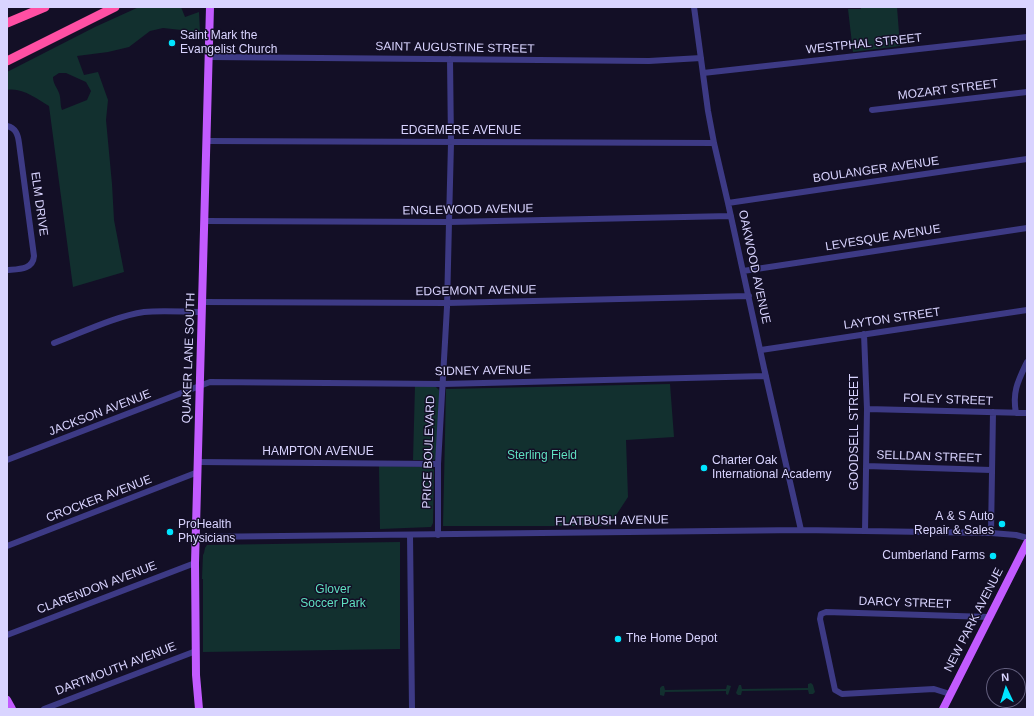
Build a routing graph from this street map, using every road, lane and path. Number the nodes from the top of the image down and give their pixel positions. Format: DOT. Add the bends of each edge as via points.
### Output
graph roads {
  1 [pos="33,7"];
  2 [pos="45,7"];
  3 [pos="115,7"];
  4 [pos="210,7"];
  5 [pos="694,7"];
  6 [pos="7,16"];
  7 [pos="7,23"];
  8 [pos="1027,37"];
  9 [pos="47,41"];
  10 [pos="7,55"];
  11 [pos="210,57"];
  12 [pos="450,58"];
  13 [pos="701,58"];
  14 [pos="7,61"];
  15 [pos="703,73"];
  16 [pos="1027,92"];
  17 [pos="872,110"];
  18 [pos="7,126"];
  19 [pos="207,141"];
  20 [pos="451,143"];
  21 [pos="714,143"];
  22 [pos="1027,159"];
  23 [pos="728,203"];
  24 [pos="731,216"];
  25 [pos="205,221"];
  26 [pos="449,222"];
  27 [pos="1027,228"];
  28 [pos="7,270"];
  29 [pos="743,271"];
  30 [pos="749,296"];
  31 [pos="203,302"];
  32 [pos="447,303"];
  33 [pos="1027,310"];
  34 [pos="202,312"];
  35 [pos="864,334"];
  36 [pos="54,344"];
  37 [pos="761,350"];
  38 [pos="1027,362"];
  39 [pos="766,376"];
  40 [pos="443,384"];
  41 [pos="200,386"];
  42 [pos="867,409"];
  43 [pos="993,412"];
  44 [pos="1016,413"];
  45 [pos="1027,414"];
  46 [pos="7,460"];
  47 [pos="198,462"];
  48 [pos="438,464"];
  49 [pos="866,466"];
  50 [pos="992,470"];
  51 [pos="198,472"];
  52 [pos="801,530"];
  53 [pos="865,531"];
  54 [pos="990,533"];
  55 [pos="438,534"];
  56 [pos="410,535"];
  57 [pos="196,537"];
  58 [pos="1027,538"];
  59 [pos="1027,543"];
  60 [pos="7,546"];
  61 [pos="195,563"];
  62 [pos="989,617"];
  63 [pos="7,634"];
  64 [pos="196,650"];
  65 [pos="950,694"];
  66 [pos="7,700"];
  67 [pos="12,709"];
  68 [pos="44,709"];
  69 [pos="199,709"];
  70 [pos="412,709"];
  71 [pos="943,709"];
  1 -- 6 [label="highway"];
  2 -- 7 [label="highway"];
  3 -- 9 [label="highway"];
  4 -- 11 [label="main road, QUAKER LANE SOUTH"];
  5 -- 13 [label="street, OAKWOOD AVENUE"];
  8 -- 15 [label="street, WESTPHAL STREET"];
  9 -- 10 [label="highway"];
  9 -- 14 [label="highway"];
  11 -- 12 [label="street, SAINT AUGUSTINE STREET"];
  11 -- 19 [label="main road, QUAKER LANE SOUTH"];
  12 -- 13 [label="street, SAINT AUGUSTINE STREET" via="649,61"];
  12 -- 20 [label="street, PRICE BOULEVARD"];
  13 -- 15 [label="street, OAKWOOD AVENUE"];
  15 -- 21 [label="street, OAKWOOD AVENUE"];
  16 -- 17 [label="street, MOZART STREET"];
  18 -- 28 [label="street, ELM DRIVE" via="16,131 20,143 34,256 28,267"];
  19 -- 20 [label="street, EDGEMERE AVENUE"];
  19 -- 25 [label="main road, QUAKER LANE SOUTH"];
  20 -- 21 [label="street, EDGEMERE AVENUE"];
  20 -- 26 [label="street, PRICE BOULEVARD"];
  21 -- 23 [label="street, OAKWOOD AVENUE"];
  22 -- 23 [label="street, BOULANGER AVENUE"];
  23 -- 24 [label="street, OAKWOOD AVENUE"];
  24 -- 26 [label="street, ENGLEWOOD AVENUE"];
  24 -- 29 [label="street, OAKWOOD AVENUE"];
  25 -- 26 [label="street, ENGLEWOOD AVENUE"];
  25 -- 31 [label="main road, QUAKER LANE SOUTH"];
  26 -- 32 [label="street, PRICE BOULEVARD"];
  27 -- 29 [label="street, LEVESQUE AVENUE"];
  29 -- 30 [label="street, OAKWOOD AVENUE"];
  30 -- 32 [label="street, EDGEMONT AVENUE"];
  30 -- 37 [label="street, OAKWOOD AVENUE"];
  31 -- 32 [label="street, EDGEMONT AVENUE"];
  31 -- 34 [label="main road, QUAKER LANE SOUTH"];
  32 -- 40 [label="street, PRICE BOULEVARD"];
  33 -- 35 [label="street, LAYTON STREET"];
  34 -- 36 [label="street" via="135,314"];
  34 -- 41 [label="main road, QUAKER LANE SOUTH"];
  35 -- 37 [label="street, LAYTON STREET"];
  35 -- 42 [label="street, GOODSELL STREET"];
  37 -- 39 [label="street, OAKWOOD AVENUE"];
  38 -- 44 [label="street" via="1015,390"];
  39 -- 40 [label="street, SIDNEY AVENUE"];
  39 -- 52 [label="street, OAKWOOD AVENUE"];
  40 -- 41 [label="street, SIDNEY AVENUE" via="210,382"];
  40 -- 48 [label="street, PRICE BOULEVARD"];
  41 -- 46 [label="street, JACKSON AVENUE"];
  41 -- 47 [label="main road, QUAKER LANE SOUTH"];
  42 -- 43 [label="street, FOLEY STREET"];
  42 -- 49 [label="street, GOODSELL STREET"];
  43 -- 44 [label="street, FOLEY STREET"];
  43 -- 50 [label="street"];
  44 -- 45 [label="street, FOLEY STREET"];
  47 -- 48 [label="street, HAMPTON AVENUE"];
  47 -- 51 [label="main road, QUAKER LANE SOUTH"];
  48 -- 55 [label="street, PRICE BOULEVARD"];
  49 -- 50 [label="street, SELLDAN STREET"];
  49 -- 53 [label="street, GOODSELL STREET"];
  50 -- 54 [label="street"];
  51 -- 57 [label="main road, QUAKER LANE SOUTH"];
  51 -- 60 [label="street, CROCKER AVENUE"];
  52 -- 53 [label="street, FLATBUSH AVENUE"];
  52 -- 55 [label="street, FLATBUSH AVENUE"];
  53 -- 54 [label="street, FLATBUSH AVENUE"];
  54 -- 58 [label="street, FLATBUSH AVENUE"];
  55 -- 56 [label="street, FLATBUSH AVENUE"];
  56 -- 57 [label="street, FLATBUSH AVENUE"];
  56 -- 70 [label="street"];
  57 -- 61 [label="main road, QUAKER LANE SOUTH"];
  59 -- 62 [label="main road, NEW PARK AVENUE"];
  61 -- 63 [label="street, CLARENDON AVENUE"];
  61 -- 64 [label="main road, QUAKER LANE SOUTH"];
  62 -- 65 [label="main road, NEW PARK AVENUE"];
  62 -- 65 [label="street, DARCY STREET" via="826,612 821,614 835,690 838,692 842,694 934,689"];
  64 -- 68 [label="street, DARTMOUTH AVENUE"];
  64 -- 69 [label="main road, QUAKER LANE SOUTH"];
  65 -- 71 [label="main road, NEW PARK AVENUE"];
  66 -- 67 [label="main road"];
}
